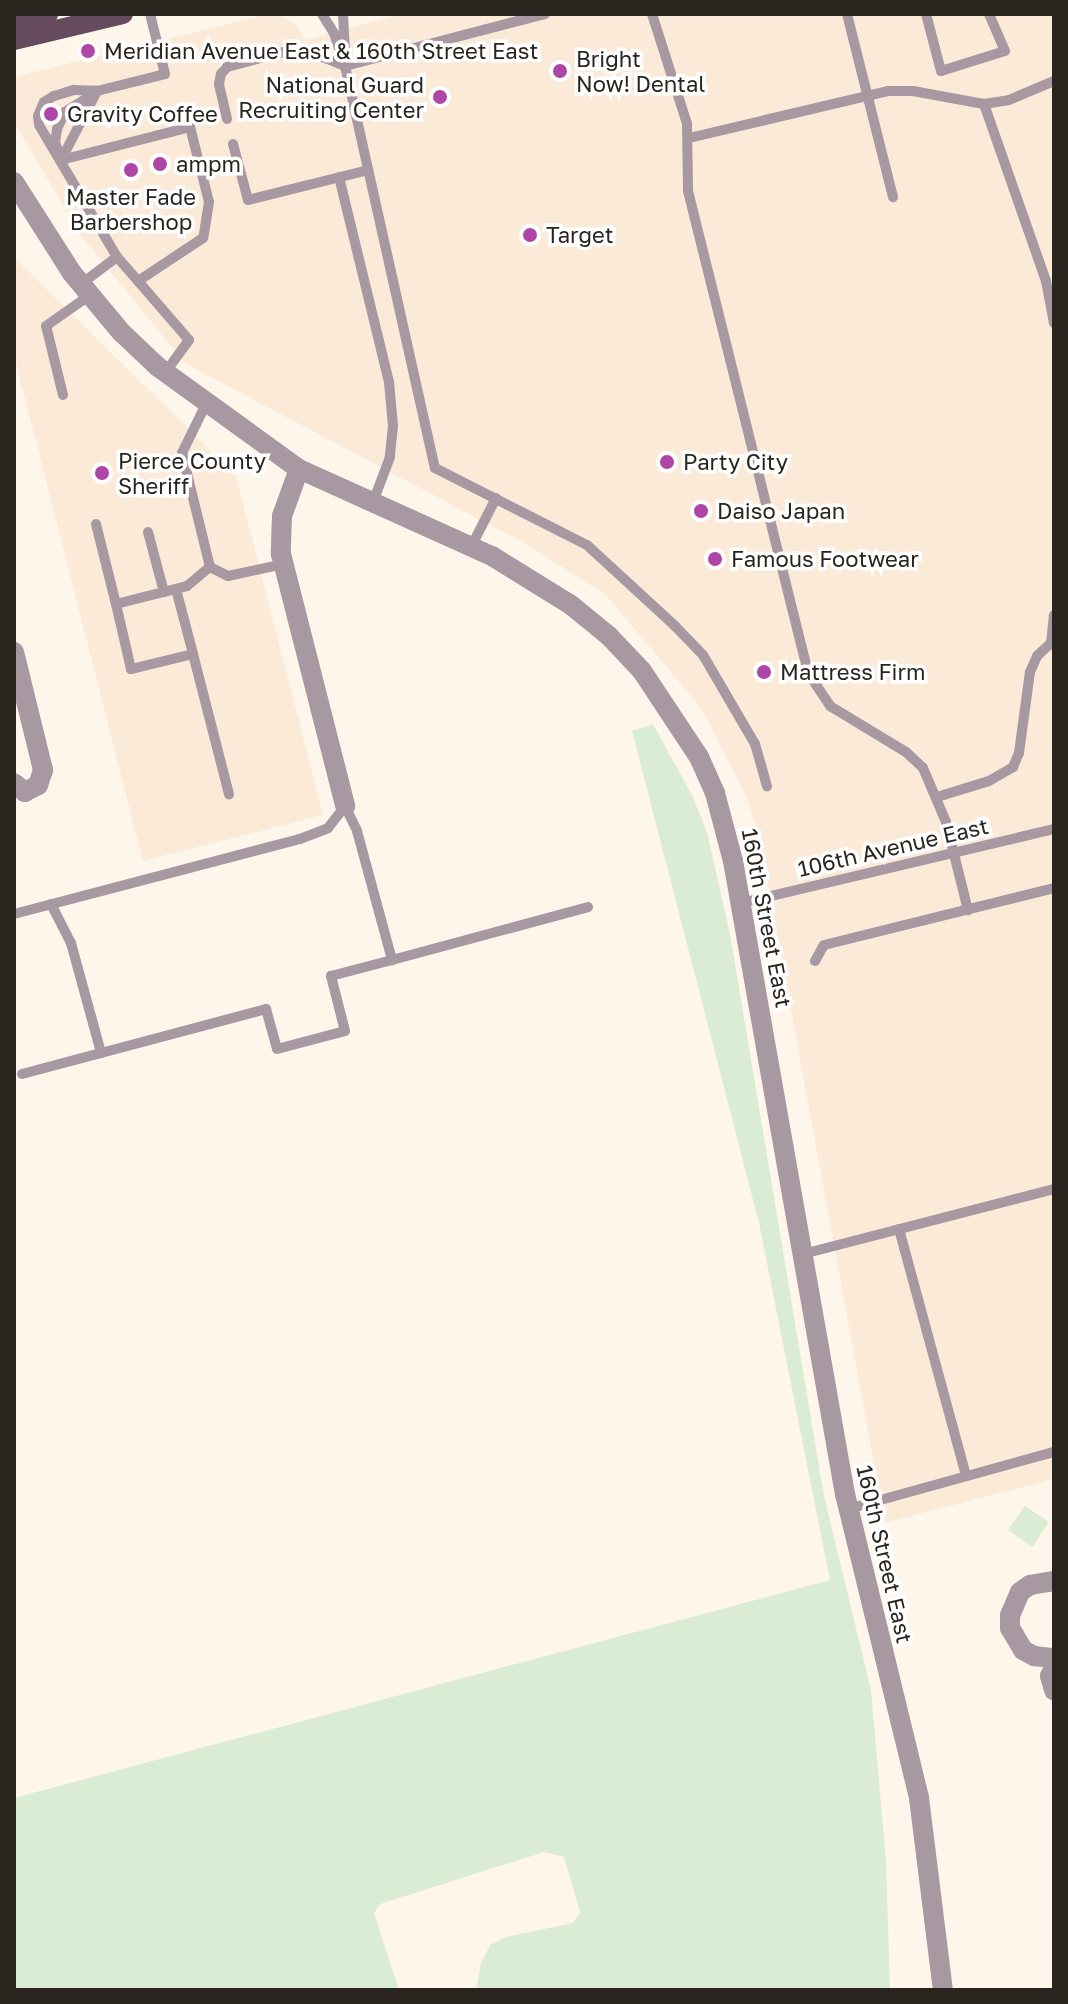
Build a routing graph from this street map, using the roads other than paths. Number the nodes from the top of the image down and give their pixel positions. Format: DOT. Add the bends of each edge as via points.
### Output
graph roads {
  1 [pos="48,14"];
  2 [pos="123,14"];
  3 [pos="150,14"];
  4 [pos="322,14"];
  5 [pos="343,14"];
  6 [pos="545,14"];
  7 [pos="652,14"];
  8 [pos="847,14"];
  9 [pos="990,16"];
  10 [pos="927,17"];
  11 [pos="14,22"];
  12 [pos="14,40"];
  13 [pos="345,66"];
  14 [pos="1054,81"];
  15 [pos="97,91"];
  16 [pos="868,96"];
  17 [pos="984,104"];
  18 [pos="227,119"];
  19 [pos="689,138"];
  20 [pos="233,144"];
  21 [pos="61,160"];
  22 [pos="368,170"];
  23 [pos="339,177"];
  24 [pos="15,184"];
  25 [pos="893,197"];
  26 [pos="117,257"];
  27 [pos="138,281"];
  28 [pos="86,290"];
  29 [pos="1054,323"];
  30 [pos="165,373"];
  31 [pos="63,395"];
  32 [pos="206,404"];
  33 [pos="299,469"];
  34 [pos="496,498"];
  35 [pos="373,502"];
  36 [pos="96,524"];
  37 [pos="148,532"];
  38 [pos="471,547"];
  39 [pos="284,564"];
  40 [pos="210,567"];
  41 [pos="170,591"];
  42 [pos="116,604"];
  43 [pos="1054,615"];
  44 [pos="1053,643"];
  45 [pos="14,652"];
  46 [pos="193,654"];
  47 [pos="14,783"];
  48 [pos="767,786"];
  49 [pos="229,794"];
  50 [pos="937,797"];
  51 [pos="345,806"];
  52 [pos="1054,829"];
  53 [pos="953,853"];
  54 [pos="1054,888"];
  55 [pos="741,903"];
  56 [pos="51,904"];
  57 [pos="588,907"];
  58 [pos="968,910"];
  59 [pos="14,914"];
  60 [pos="392,960"];
  61 [pos="815,961"];
  62 [pos="101,1053"];
  63 [pos="22,1074"];
  64 [pos="1054,1189"];
  65 [pos="899,1229"];
  66 [pos="803,1254"];
  67 [pos="1054,1452"];
  68 [pos="966,1476"];
  69 [pos="848,1509"];
  70 [pos="1054,1581"];
  71 [pos="1054,1658"];
  72 [pos="1054,1668"];
  73 [pos="1054,1690"];
  74 [pos="943,1990"];
  1 -- 11 [label="main road"];
  2 -- 12 [label="main road"];
  3 -- 15 [label="lane" via="165,74"];
  4 -- 13 [label="lane"];
  5 -- 13 [label="lane"];
  6 -- 13 [label="lane"];
  7 -- 19 [label="lane"];
  8 -- 16 [label="lane"];
  9 -- 10 [label="lane" via="1005,51 941,71"];
  13 -- 18 [label="lane" via="291,50 227,67 219,84"];
  13 -- 22 [label="lane"];
  14 -- 17 [label="lane" via="1009,100"];
  15 -- 21 [label="lane"];
  15 -- 21 [label="lane" via="65,112 55,142"];
  15 -- 21 [label="lane" via="74,90 44,102 39,125"];
  16 -- 17 [label="lane" via="913,91"];
  16 -- 19 [label="lane"];
  16 -- 25 [label="lane"];
  17 -- 29 [label="lane" via="1046,281"];
  19 -- 50 [label="lane" via="688,191 808,673 830,706 923,768"];
  20 -- 23 [label="lane" via="248,200"];
  21 -- 26 [label="lane"];
  21 -- 27 [label="lane" via="190,127 209,202 203,238"];
  22 -- 23 [label="lane"];
  22 -- 34 [label="lane" via="435,468"];
  23 -- 35 [label="lane" via="389,382 390,457"];
  24 -- 28 [label="street, 160th Street East"];
  26 -- 27 [label="lane"];
  26 -- 28 [label="lane"];
  27 -- 30 [label="lane" via="189,340"];
  28 -- 30 [label="street, 160th Street East"];
  28 -- 31 [label="lane" via="46,326"];
  30 -- 32 [label="street, 160th Street East"];
  32 -- 33 [label="street, 160th Street East"];
  32 -- 40 [label="lane" via="182,453"];
  33 -- 35 [label="street, 160th Street East"];
  33 -- 39 [label="street" via="282,516"];
  34 -- 38 [label="lane"];
  34 -- 48 [label="lane" via="587,545 703,655 755,744"];
  35 -- 38 [label="street, 160th Street East"];
  36 -- 42 [label="lane"];
  37 -- 41 [label="lane"];
  38 -- 55 [label="street, 160th Street East" via="535,579 571,605 642,671 684,732 715,793"];
  39 -- 40 [label="lane" via="228,576"];
  39 -- 51 [label="street"];
  40 -- 41 [label="lane" via="187,586"];
  41 -- 42 [label="lane"];
  41 -- 46 [label="lane"];
  42 -- 46 [label="lane" via="131,669"];
  43 -- 44 [label="lane"];
  44 -- 50 [label="lane" via="1037,656 1030,672 1013,767 989,781"];
  45 -- 47 [label="street" via="43,770 38,785 25,792"];
  46 -- 49 [label="lane"];
  50 -- 53 [label="lane"];
  51 -- 56 [label="lane" via="328,828 300,839"];
  51 -- 60 [label="lane" via="357,831"];
  52 -- 53 [label="lane, 106th Avenue East"];
  53 -- 55 [label="lane, 106th Avenue East"];
  53 -- 58 [label="lane"];
  54 -- 58 [label="lane"];
  55 -- 66 [label="street, 160th Street East"];
  56 -- 59 [label="lane"];
  56 -- 62 [label="lane" via="71,943"];
  57 -- 60 [label="lane"];
  58 -- 61 [label="lane" via="824,945"];
  60 -- 62 [label="lane" via="331,976 345,1031 277,1049 266,1009"];
  62 -- 63 [label="lane"];
  64 -- 65 [label="lane"];
  65 -- 66 [label="lane"];
  65 -- 68 [label="lane"];
  66 -- 69 [label="street, 160th Street East"];
  67 -- 68 [label="lane"];
  68 -- 69 [label="lane"];
  69 -- 74 [label="street, 160th Street East" via="919,1798"];
  70 -- 71 [label="street" via="1020,1592 1010,1615 1015,1640 1023,1650"];
  72 -- 73 [label="street"];
}
